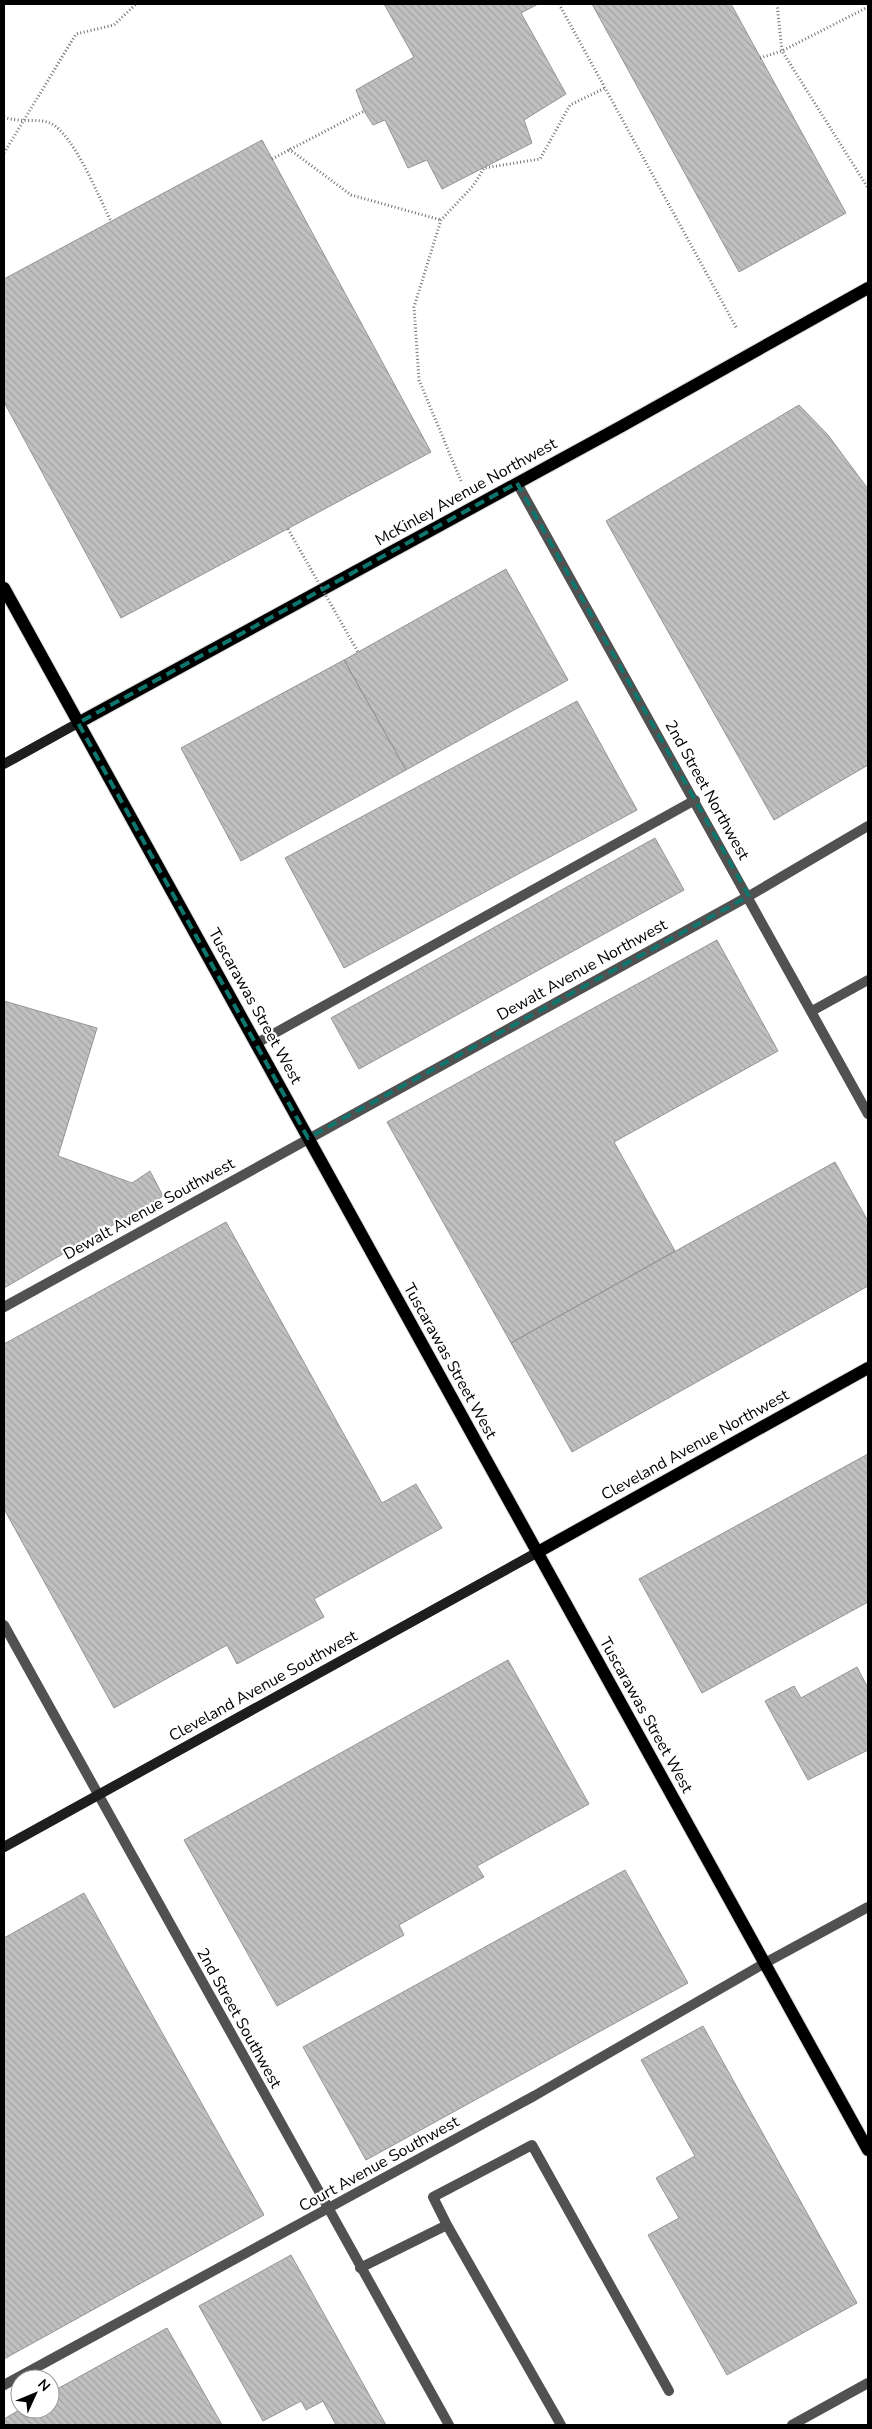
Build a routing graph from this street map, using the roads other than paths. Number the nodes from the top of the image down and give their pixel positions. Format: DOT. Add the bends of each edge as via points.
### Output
graph roads {
  1 [pos="868,288"];
  2 [pos="517,483"];
  3 [pos="4,588"];
  4 [pos="78,723"];
  5 [pos="4,764"];
  6 [pos="695,800"];
  7 [pos="868,826"];
  8 [pos="748,896"];
  9 [pos="868,980"];
  10 [pos="812,1011"];
  11 [pos="258,1043"];
  12 [pos="868,1114"];
  13 [pos="308,1138"];
  14 [pos="4,1307"];
  15 [pos="868,1368"];
  16 [pos="538,1552"];
  17 [pos="4,1624"];
  18 [pos="99,1794"];
  19 [pos="4,1847"];
  20 [pos="868,1907"];
  21 [pos="765,1963"];
  22 [pos="868,2150"];
  23 [pos="327,2209"];
  24 [pos="447,2225"];
  25 [pos="360,2268"];
  26 [pos="868,2383"];
  27 [pos="4,2385"];
  28 [pos="670,2391"];
  29 [pos="449,2425"];
  30 [pos="561,2425"];
  31 [pos="792,2425"];
  1 -- 2 [label="main road, McKinley Avenue Northwest"];
  2 -- 4 [label="main road, McKinley Avenue Northwest"];
  2 -- 6 [label="street, 2nd Street Northwest"];
  3 -- 4 [label="main road, Tuscarawas Street West"];
  4 -- 5 [label="main road"];
  4 -- 11 [label="main road, Tuscarawas Street West"];
  6 -- 8 [label="street, 2nd Street Northwest"];
  6 -- 11 [label="street"];
  7 -- 8 [label="street, Dewalt Avenue Northwest"];
  8 -- 10 [label="street, 2nd Street Northwest"];
  8 -- 13 [label="street, Dewalt Avenue Northwest"];
  9 -- 10 [label="street"];
  10 -- 12 [label="street, 2nd Street Northwest"];
  11 -- 13 [label="main road, Tuscarawas Street West"];
  13 -- 14 [label="street, Dewalt Avenue Southwest"];
  13 -- 16 [label="main road, Tuscarawas Street West"];
  15 -- 16 [label="main road, Cleveland Avenue Northwest"];
  16 -- 18 [label="main road, Cleveland Avenue Southwest"];
  16 -- 21 [label="main road, Tuscarawas Street West"];
  17 -- 18 [label="street, 2nd Street Southwest"];
  18 -- 19 [label="main road, Cleveland Avenue Southwest"];
  18 -- 23 [label="street, 2nd Street Southwest"];
  20 -- 21 [label="street, Court Avenue Southwest"];
  21 -- 22 [label="main road, Tuscarawas Street West"];
  21 -- 23 [label="street, Court Avenue Southwest"];
  23 -- 25 [label="street, 2nd Street Southwest"];
  23 -- 27 [label="street, Court Avenue Southwest"];
  24 -- 25 [label="street"];
  24 -- 28 [label="street" via="434,2197 532,2145"];
  24 -- 30 [label="street"];
  25 -- 29 [label="street, 2nd Street Southwest"];
  26 -- 31 [label="street"];
}
